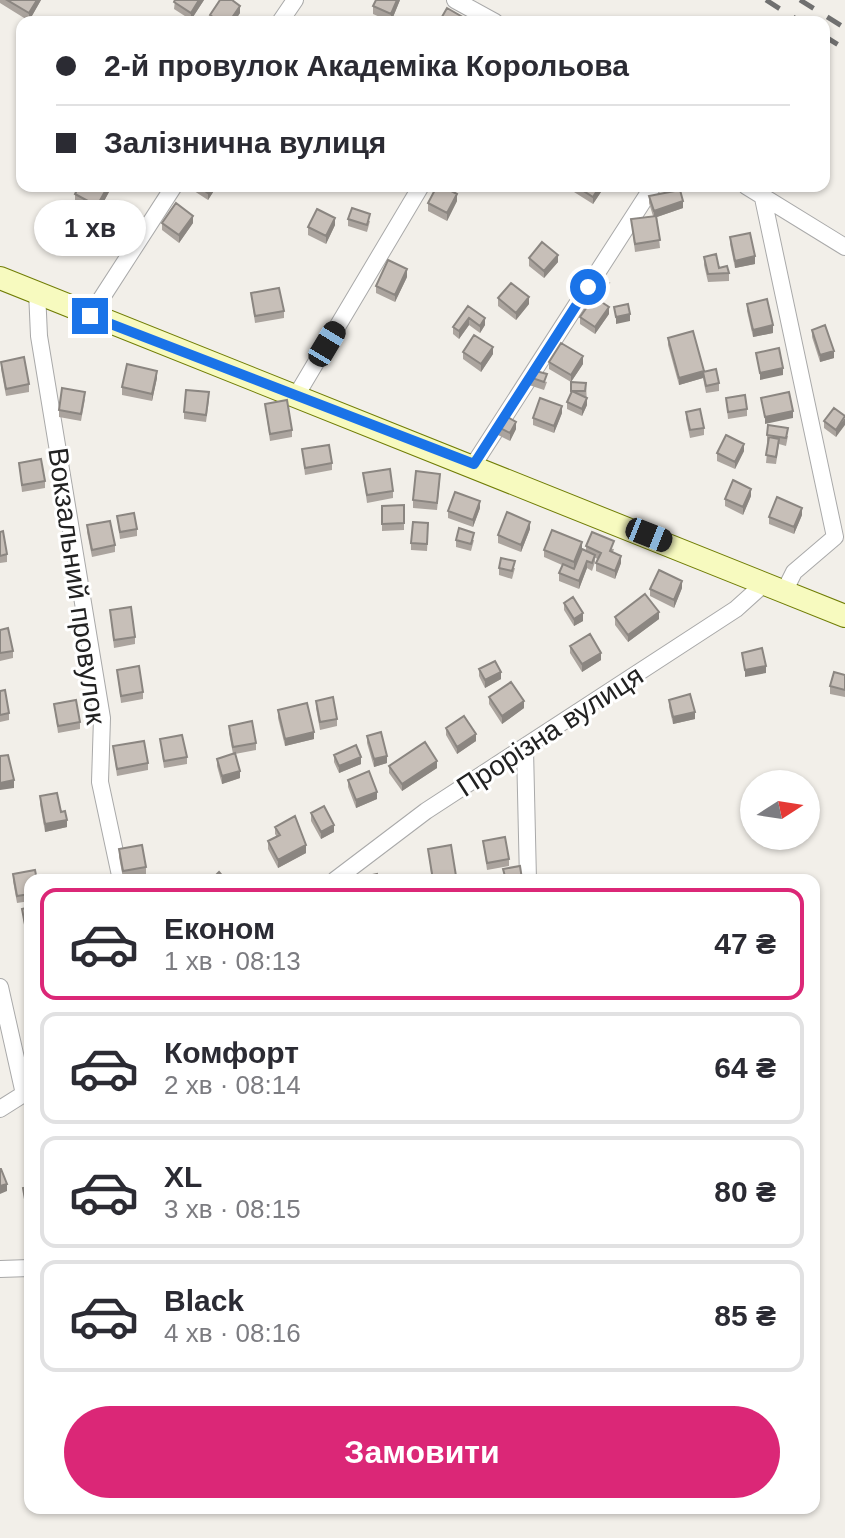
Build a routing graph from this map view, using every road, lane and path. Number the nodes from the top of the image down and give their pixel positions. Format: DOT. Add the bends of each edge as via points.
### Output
graph roads {
  1 [pos="455,0"];
  2 [pos="484,16"];
  3 [pos="170,192"];
  4 [pos="417,192"];
  5 [pos="649,192"];
  6 [pos="754,192"];
  7 [pos="763,198"];
  8 [pos="845,247"];
  9 [pos="0,278"];
  10 [pos="37,291"];
  11 [pos="90,316"];
  12 [pos="296,396"];
  13 [pos="474,464"];
  14 [pos="840,534"];
  15 [pos="776,586"];
  16 [pos="845,616"];
  17 [pos="525,749"];
  18 [pos="120,874"];
  19 [pos="343,874"];
  20 [pos="528,874"];
  21 [pos="0,987"];
  22 [pos="24,1080"];
  23 [pos="24,1094"];
  24 [pos="0,1109"];
  25 [pos="24,1268"];
  26 [pos="0,1269"];
  1 -- 2 [label="street"];
  3 -- 11 [label="street"];
  4 -- 12 [label="street"];
  5 -- 13 [label="street"];
  6 -- 7 [label="street"];
  7 -- 8 [label="street"];
  7 -- 14 [label="street"];
  9 -- 10 [label="street"];
  10 -- 11 [label="street"];
  10 -- 18 [label="street, Вокзальний провулок" via="41,349 102,718 100,782"];
  11 -- 12 [label="street"];
  12 -- 13 [label="street"];
  13 -- 15 [label="street"];
  14 -- 15 [label="street, Прорізна вулиця"];
  15 -- 16 [label="street"];
  15 -- 17 [label="street, Прорізна вулиця"];
  17 -- 19 [label="street, Прорізна вулиця" via="426,811"];
  17 -- 20 [label="street"];
  21 -- 22 [label="street"];
  23 -- 24 [label="street"];
  25 -- 26 [label="street"];
}
